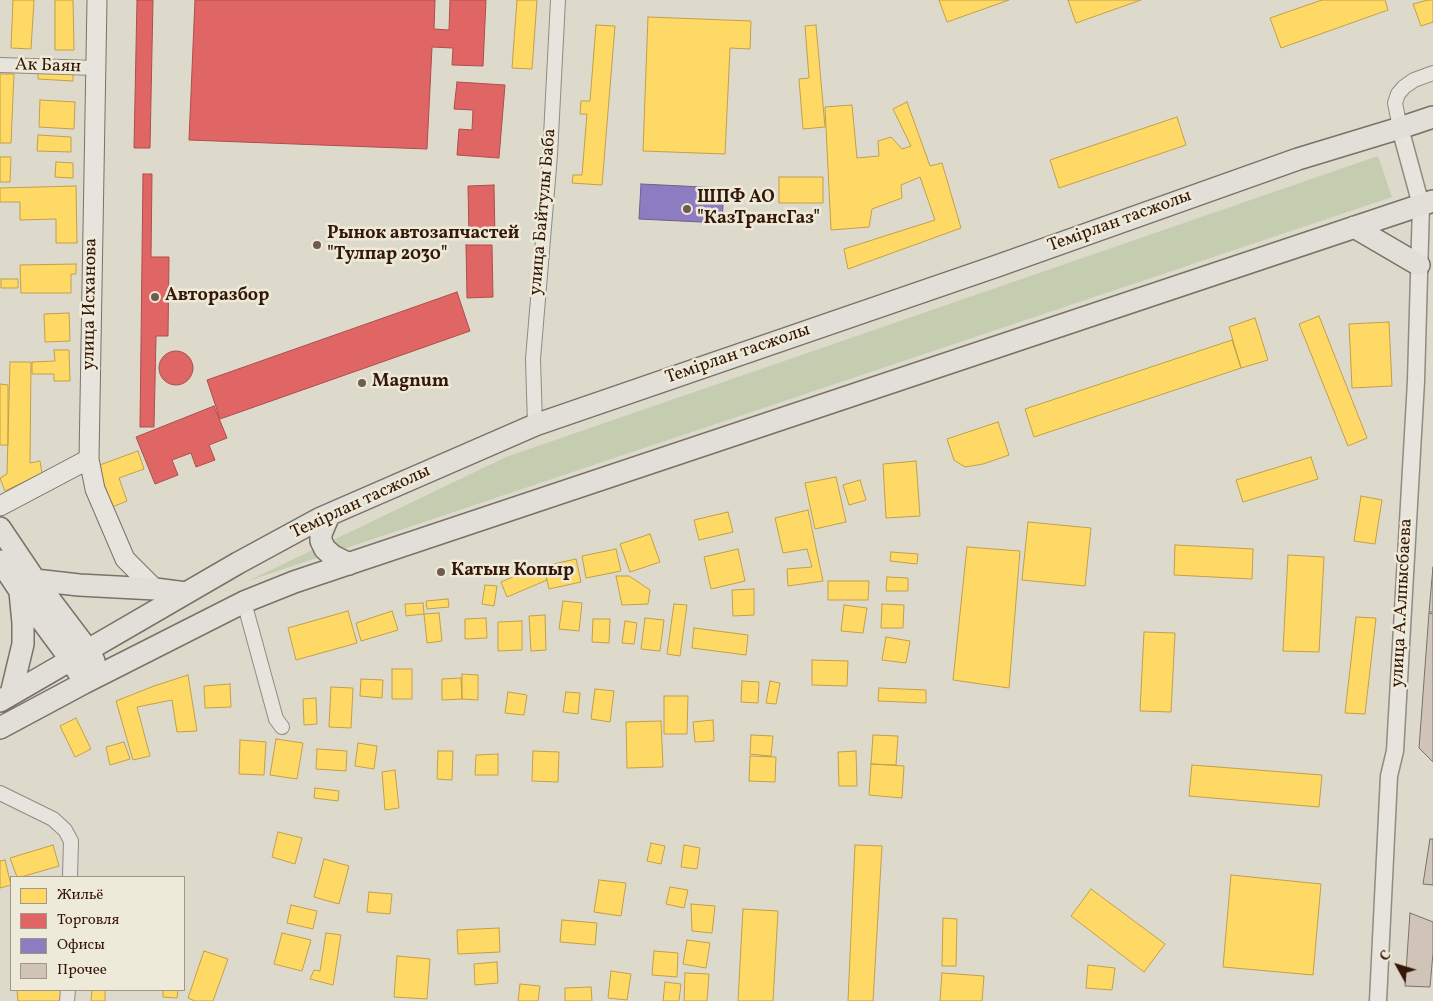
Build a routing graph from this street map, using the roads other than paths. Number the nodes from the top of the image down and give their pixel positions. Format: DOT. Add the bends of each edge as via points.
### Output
graph roads {
  1 [pos="97,0"];
  2 [pos="558,0"];
  3 [pos="0,65"];
  4 [pos="96,68"];
  5 [pos="1433,73"];
  6 [pos="1433,116"];
  7 [pos="1400,128"];
  8 [pos="1427,203"];
  9 [pos="1354,227"];
  10 [pos="1419,265"];
  11 [pos="535,425"];
  12 [pos="89,459"];
  13 [pos="0,506"];
  14 [pos="329,515"];
  15 [pos="0,528"];
  16 [pos="0,562"];
  17 [pos="349,564"];
  18 [pos="28,586"];
  19 [pos="155,589"];
  20 [pos="186,593"];
  21 [pos="244,602"];
  22 [pos="79,655"];
  23 [pos="93,679"];
  24 [pos="5,698"];
  25 [pos="282,726"];
  26 [pos="0,728"];
  27 [pos="0,794"];
  28 [pos="70,876"];
  29 [pos="1378,1001"];
  1 -- 4 [label="main road, улица Исханова"];
  2 -- 11 [label="street, улица Байтулы Баба" via="550,155 533,358"];
  3 -- 4 [label="street, Ак Баян"];
  4 -- 12 [label="main road, улица Исханова"];
  5 -- 7 [label="street" via="1414,80 1398,94 1395,102"];
  6 -- 7 [label="main road, Темірлан тасжолы"];
  7 -- 8 [label="street, улица А.Алпысбаева"];
  7 -- 11 [label="main road, Темірлан тасжолы" via="1298,159"];
  8 -- 9 [label="main road"];
  8 -- 10 [label="street, улица А.Алпысбаева"];
  9 -- 10 [label="main road"];
  9 -- 17 [label="main road"];
  10 -- 29 [label="street, улица А.Алпысбаева" via="1416,381"];
  11 -- 14 [label="main road, Темірлан тасжолы"];
  12 -- 13 [label="main road"];
  12 -- 19 [label="main road, улица Исханова" via="95,488 125,558"];
  14 -- 17 [label="main road" via="320,542 333,556"];
  14 -- 20 [label="main road, Темірлан тасжолы"];
  15 -- 18 [label="main road"];
  16 -- 18 [label="main road"];
  17 -- 21 [label="main road"];
  18 -- 19 [label="main road"];
  18 -- 22 [label="main road"];
  18 -- 24 [label="main road" via="22,644"];
  19 -- 20 [label="main road"];
  20 -- 22 [label="main road, Темірлан тасжолы"];
  21 -- 23 [label="main road"];
  21 -- 25 [label="street" via="276,719"];
  22 -- 23 [label="main road"];
  22 -- 24 [label="main road, Темірлан тасжолы"];
  23 -- 26 [label="main road"];
  27 -- 28 [label="street" via="53,820 65,830 71,841"];
}
